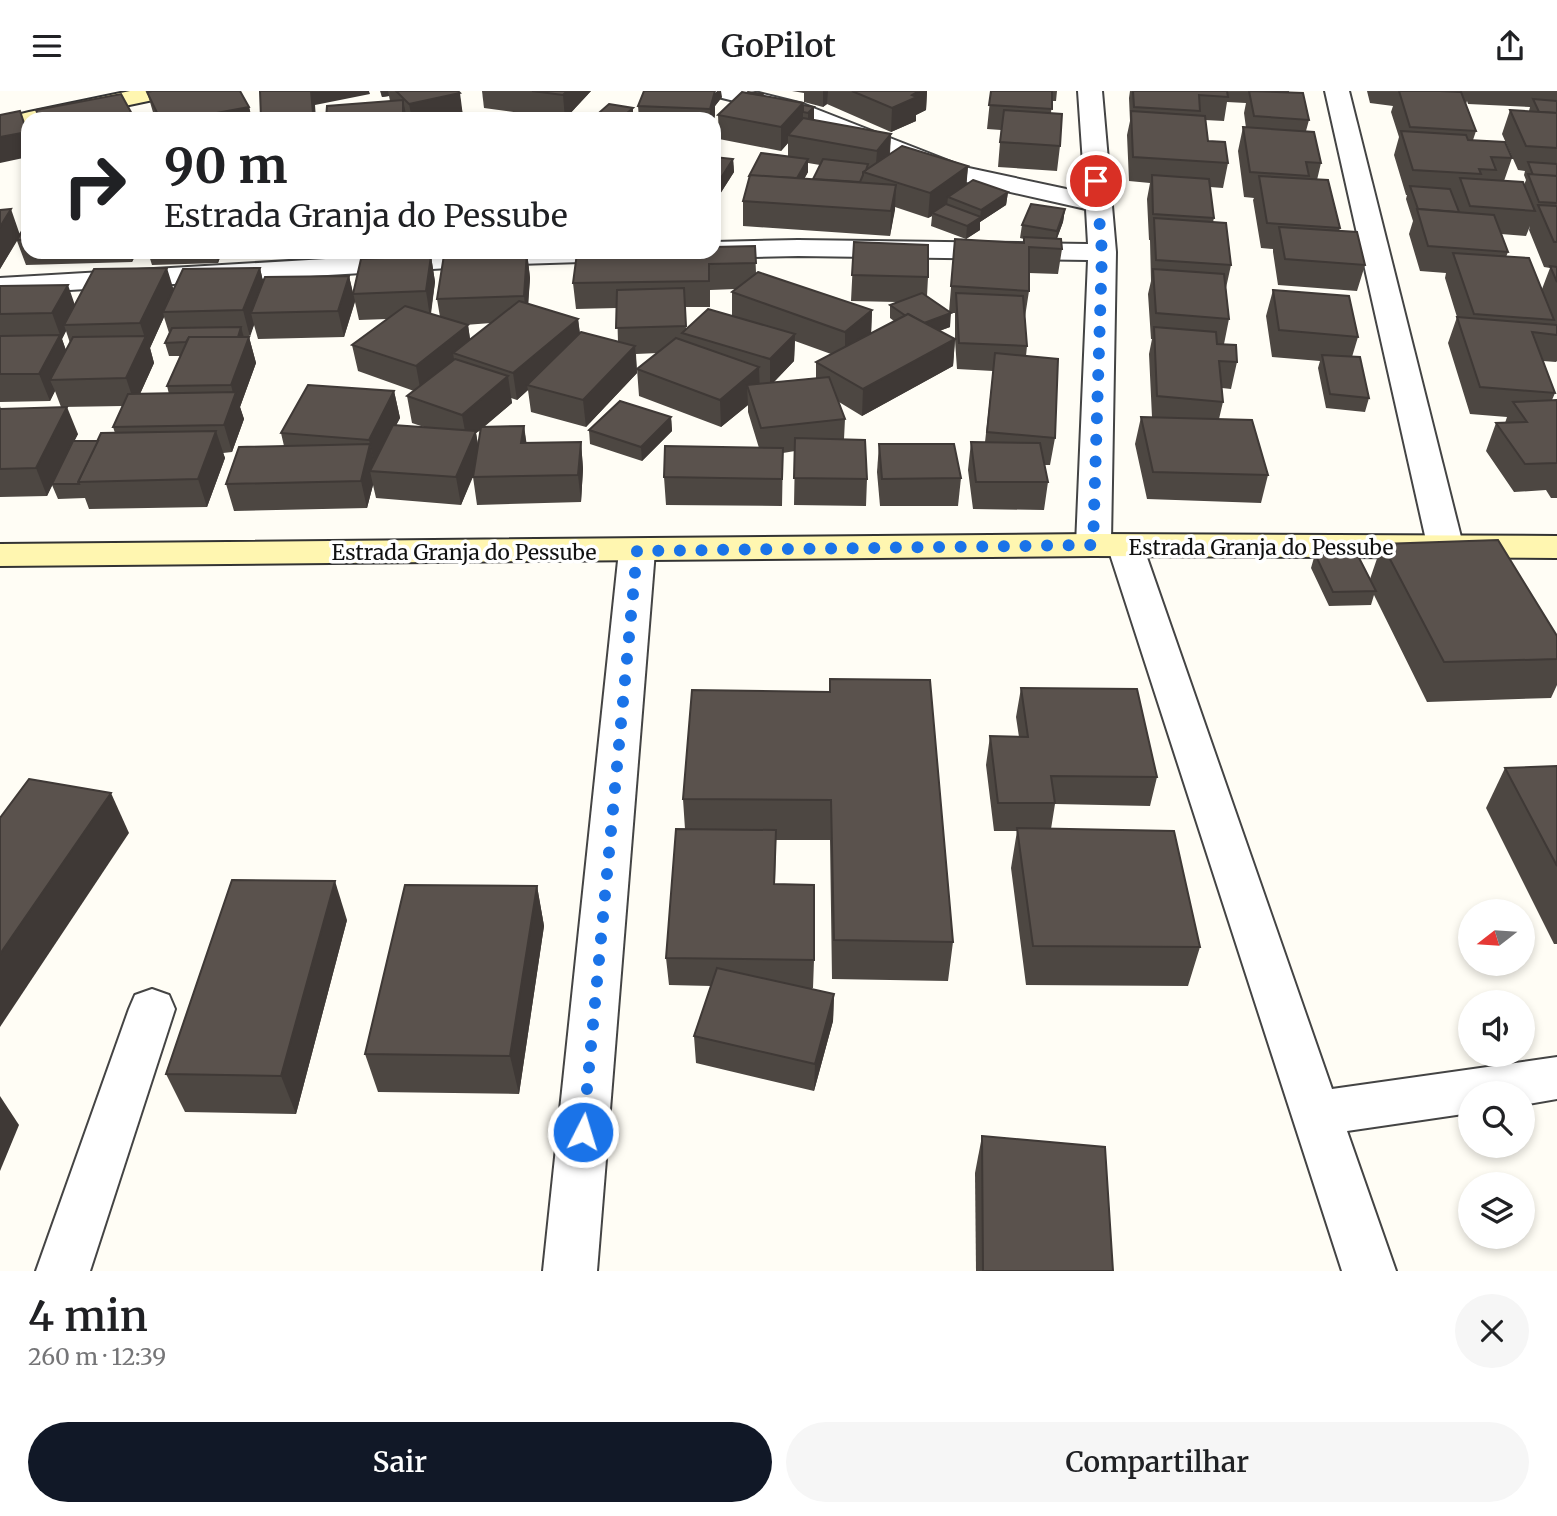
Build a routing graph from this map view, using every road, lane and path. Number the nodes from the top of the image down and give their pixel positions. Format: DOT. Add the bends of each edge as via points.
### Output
graph roads {
  1 [pos="164,91"];
  2 [pos="722,91"];
  3 [pos="1090,91"];
  4 [pos="1338,91"];
  5 [pos="65,112"];
  6 [pos="1098,204"];
  7 [pos="721,250"];
  8 [pos="1102,252"];
  9 [pos="466,259"];
  10 [pos="0,286"];
  11 [pos="1109,546"];
  12 [pos="1557,547"];
  13 [pos="1446,549"];
  14 [pos="637,551"];
  15 [pos="0,555"];
  16 [pos="152,1009"];
  17 [pos="1557,1078"];
  18 [pos="1316,1114"];
  19 [pos="63,1271"];
  20 [pos="570,1271"];
  21 [pos="1369,1271"];
  1 -- 5 [label="main road"];
  2 -- 6 [label="street" via="795,109 957,173"];
  3 -- 6 [label="street"];
  4 -- 13 [label="street"];
  6 -- 8 [label="street"];
  7 -- 8 [label="street"];
  8 -- 11 [label="street"];
  9 -- 10 [label="street"];
  11 -- 13 [label="main road, Estrada Granja do Pessube"];
  11 -- 14 [label="main road, Estrada Granja do Pessube"];
  11 -- 18 [label="street"];
  12 -- 13 [label="main road, Estrada Granja do Pessube"];
  14 -- 15 [label="main road, Estrada Granja do Pessube"];
  14 -- 20 [label="street"];
  16 -- 19 [label="street"];
  17 -- 18 [label="street"];
  18 -- 21 [label="street"];
}
